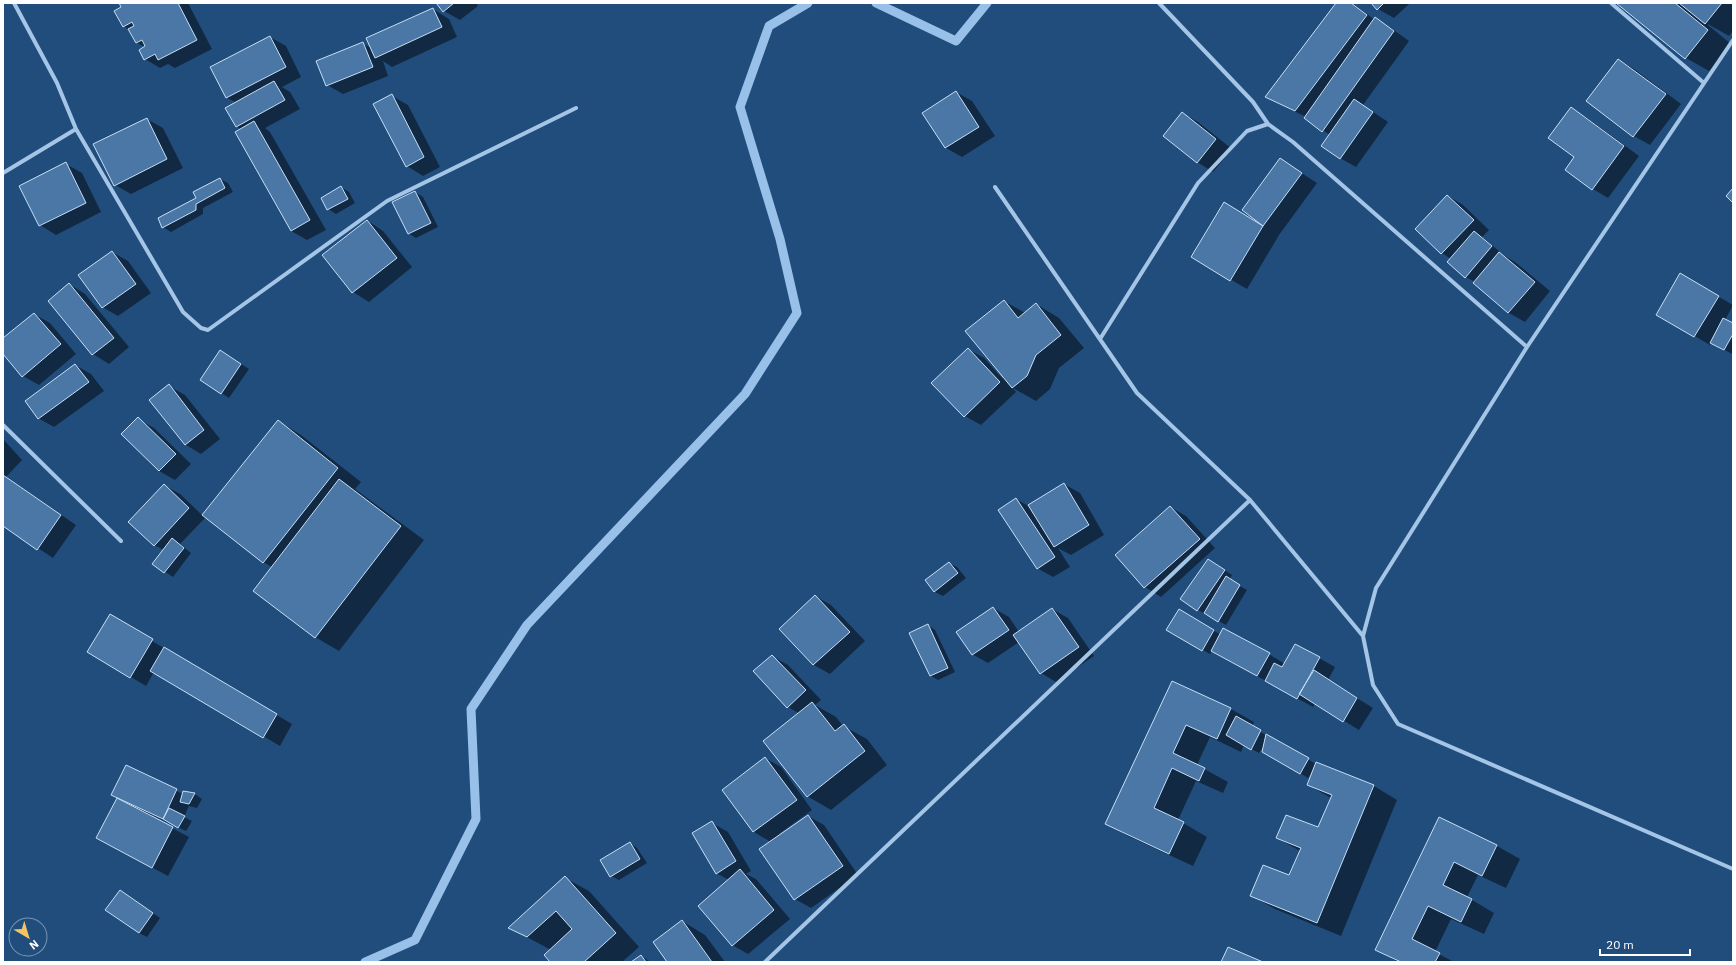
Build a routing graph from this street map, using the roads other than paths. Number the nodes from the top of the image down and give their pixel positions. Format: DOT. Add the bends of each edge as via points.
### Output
graph roads {
  1 [pos="14,3"];
  2 [pos="1159,3"];
  3 [pos="1611,3"];
  4 [pos="1733,40"];
  5 [pos="1704,83"];
  6 [pos="576,108"];
  7 [pos="1268,124"];
  8 [pos="76,129"];
  9 [pos="3,173"];
  10 [pos="994,187"];
  11 [pos="1100,339"];
  12 [pos="1527,347"];
  13 [pos="3,425"];
  14 [pos="1250,500"];
  15 [pos="121,541"];
  16 [pos="1363,636"];
  17 [pos="1733,868"];
  18 [pos="765,962"];
  1 -- 8 [label="street" via="57,83"];
  2 -- 7 [label="street" via="1253,102"];
  3 -- 5 [label="street"];
  4 -- 5 [label="street"];
  5 -- 12 [label="street"];
  6 -- 8 [label="street" via="387,201 208,330 201,328 183,312"];
  7 -- 11 [label="street" via="1248,131 1198,183"];
  7 -- 12 [label="street" via="1293,142"];
  8 -- 9 [label="street"];
  10 -- 11 [label="street"];
  11 -- 14 [label="street" via="1137,393"];
  12 -- 16 [label="street" via="1376,588"];
  13 -- 15 [label="street"];
  14 -- 16 [label="street"];
  14 -- 18 [label="street"];
  16 -- 17 [label="street" via="1373,685 1398,724"];
}
